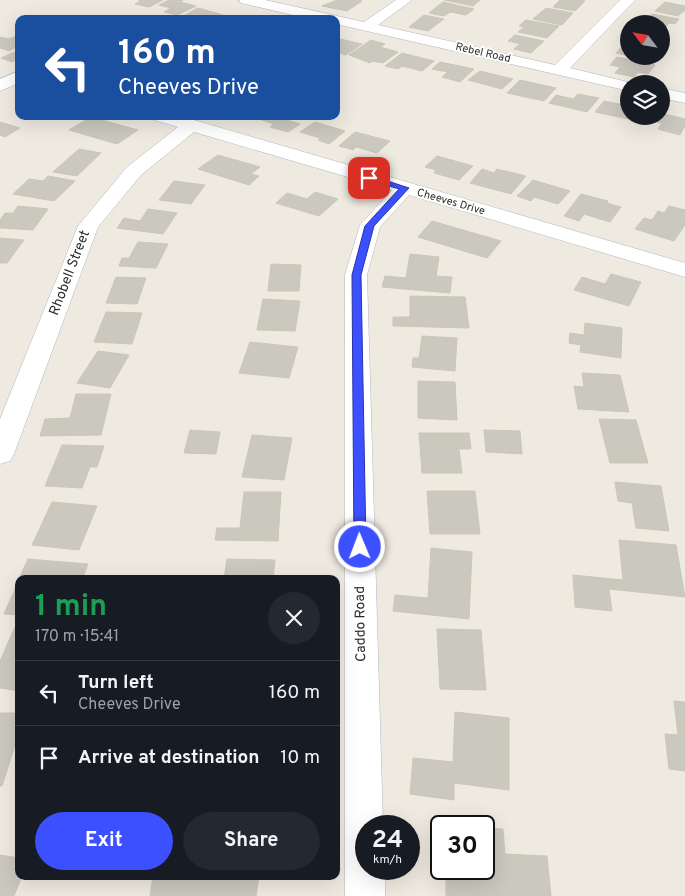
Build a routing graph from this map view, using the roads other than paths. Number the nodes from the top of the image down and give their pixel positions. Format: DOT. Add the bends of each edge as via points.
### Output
graph roads {
  1 [pos="246,0"];
  2 [pos="405,0"];
  3 [pos="628,0"];
  4 [pos="312,15"];
  5 [pos="340,21"];
  6 [pos="366,27"];
  7 [pos="0,69"];
  8 [pos="559,70"];
  9 [pos="15,74"];
  10 [pos="15,77"];
  11 [pos="620,84"];
  12 [pos="0,86"];
  13 [pos="670,95"];
  14 [pos="685,98"];
  15 [pos="174,120"];
  16 [pos="191,125"];
  17 [pos="404,188"];
  18 [pos="685,270"];
  19 [pos="0,454"];
  20 [pos="365,896"];
  1 -- 4 [label="street"];
  2 -- 6 [label="street"];
  3 -- 8 [label="street"];
  5 -- 6 [label="street, Rebel Road"];
  6 -- 8 [label="street, Rebel Road"];
  7 -- 9 [label="street"];
  8 -- 11 [label="street, Rebel Road"];
  10 -- 12 [label="street"];
  13 -- 14 [label="street"];
  15 -- 16 [label="street, Cheeves Drive"];
  16 -- 17 [label="street, Cheeves Drive"];
  16 -- 19 [label="street, Rhobell Street" via="134,171 88,226"];
  17 -- 18 [label="street, Cheeves Drive"];
  17 -- 20 [label="street, Caddo Road" via="370,226 356,275"];
}
